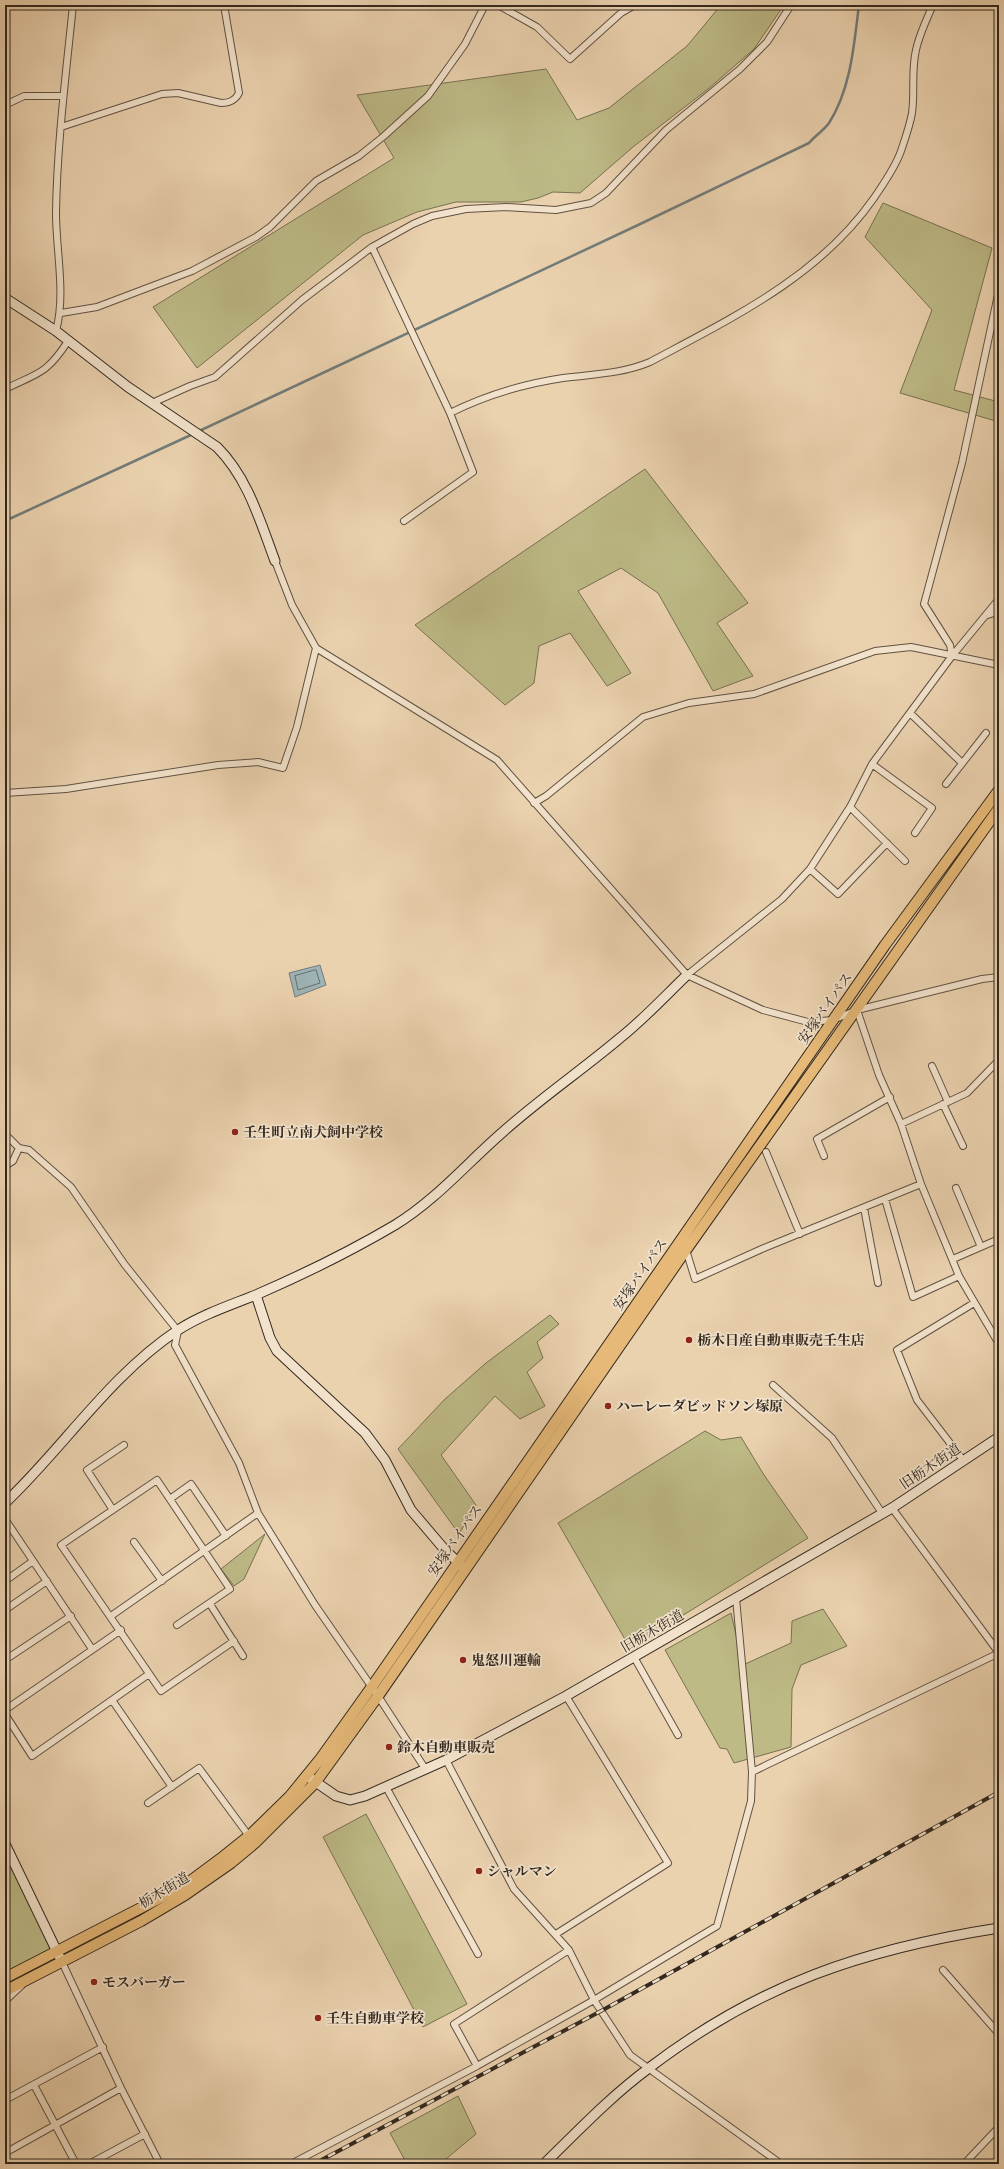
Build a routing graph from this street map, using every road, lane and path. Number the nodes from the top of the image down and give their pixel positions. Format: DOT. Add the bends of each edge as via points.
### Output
graph roads {
  1 [pos="74,5"];
  2 [pos="224,5"];
  3 [pos="485,5"];
  4 [pos="498,5"];
  5 [pos="635,5"];
  6 [pos="791,5"];
  7 [pos="933,5"];
  8 [pos="64,96"];
  9 [pos="5,105"];
  10 [pos="61,127"];
  11 [pos="372,247"];
  12 [pos="999,290"];
  13 [pos="5,298"];
  14 [pos="61,313"];
  15 [pos="56,331"];
  16 [pos="68,341"];
  17 [pos="5,388"];
  18 [pos="152,403"];
  19 [pos="450,413"];
  20 [pos="404,521"];
  21 [pos="275,561"];
  22 [pos="999,599"];
  23 [pos="999,611"];
  24 [pos="985,616"];
  25 [pos="316,648"];
  26 [pos="952,656"];
  27 [pos="999,665"];
  28 [pos="910,713"];
  29 [pos="986,732"];
  30 [pos="962,763"];
  31 [pos="872,764"];
  32 [pos="946,784"];
  33 [pos="999,790"];
  34 [pos="5,793"];
  35 [pos="534,803"];
  36 [pos="850,807"];
  37 [pos="999,808"];
  38 [pos="915,833"];
  39 [pos="887,843"];
  40 [pos="905,861"];
  41 [pos="810,869"];
  42 [pos="687,975"];
  43 [pos="999,977"];
  44 [pos="857,1010"];
  45 [pos="834,1020"];
  46 [pos="999,1060"];
  47 [pos="932,1066"];
  48 [pos="890,1097"];
  49 [pos="946,1103"];
  50 [pos="901,1124"];
  51 [pos="5,1134"];
  52 [pos="963,1146"];
  53 [pos="19,1148"];
  54 [pos="766,1152"];
  55 [pos="824,1156"];
  56 [pos="5,1166"];
  57 [pos="921,1184"];
  58 [pos="956,1188"];
  59 [pos="885,1199"];
  60 [pos="864,1208"];
  61 [pos="800,1234"];
  62 [pos="999,1239"];
  63 [pos="981,1247"];
  64 [pos="686,1250"];
  65 [pos="953,1259"];
  66 [pos="959,1276"];
  67 [pos="878,1283"];
  68 [pos="256,1295"];
  69 [pos="974,1304"];
  70 [pos="178,1330"];
  71 [pos="999,1344"];
  72 [pos="773,1385"];
  73 [pos="999,1437"];
  74 [pos="124,1444"];
  75 [pos="963,1460"];
  76 [pos="170,1499"];
  77 [pos="5,1503"];
  78 [pos="892,1508"];
  79 [pos="114,1510"];
  80 [pos="258,1513"];
  81 [pos="882,1513"];
  82 [pos="5,1519"];
  83 [pos="226,1536"];
  84 [pos="134,1542"];
  85 [pos="204,1551"];
  86 [pos="33,1561"];
  87 [pos="457,1563"];
  88 [pos="466,1569"];
  89 [pos="5,1581"];
  90 [pos="47,1581"];
  91 [pos="162,1581"];
  92 [pos="736,1598"];
  93 [pos="210,1604"];
  94 [pos="5,1610"];
  95 [pos="71,1616"];
  96 [pos="110,1616"];
  97 [pos="177,1625"];
  98 [pos="121,1630"];
  99 [pos="234,1641"];
  100 [pos="92,1649"];
  101 [pos="999,1653"];
  102 [pos="243,1656"];
  103 [pos="634,1657"];
  104 [pos="5,1660"];
  105 [pos="149,1674"];
  106 [pos="374,1692"];
  107 [pos="566,1696"];
  108 [pos="112,1700"];
  109 [pos="5,1710"];
  110 [pos="5,1714"];
  111 [pos="678,1734"];
  112 [pos="446,1760"];
  113 [pos="426,1770"];
  114 [pos="752,1772"];
  115 [pos="307,1776"];
  116 [pos="315,1783"];
  117 [pos="172,1787"];
  118 [pos="386,1787"];
  119 [pos="148,1803"];
  120 [pos="249,1836"];
  121 [pos="5,1844"];
  122 [pos="999,1928"];
  123 [pos="556,1934"];
  124 [pos="569,1950"];
  125 [pos="56,1952"];
  126 [pos="478,1954"];
  127 [pos="62,1962"];
  128 [pos="943,1970"];
  129 [pos="5,1978"];
  130 [pos="27,1980"];
  131 [pos="5,1991"];
  132 [pos="594,2000"];
  133 [pos="5,2001"];
  134 [pos="999,2034"];
  135 [pos="103,2047"];
  136 [pos="477,2066"];
  137 [pos="648,2068"];
  138 [pos="34,2084"];
  139 [pos="121,2088"];
  140 [pos="5,2100"];
  141 [pos="55,2125"];
  142 [pos="999,2126"];
  143 [pos="145,2134"];
  144 [pos="5,2153"];
  145 [pos="76,2164"];
  146 [pos="89,2164"];
  147 [pos="160,2164"];
  148 [pos="291,2164"];
  149 [pos="544,2164"];
  150 [pos="780,2164"];
  151 [pos="964,2164"];
  1 -- 8 [label="street"];
  2 -- 10 [label="street" via="239,93 236,99 221,103 178,93 162,94"];
  3 -- 14 [label="street" via="465,44 428,96 359,156 316,181 270,227 192,271 97,307"];
  4 -- 5 [label="street" via="537,27 570,59 621,14"];
  6 -- 11 [label="street" via="767,42 740,69 666,130 606,194 591,203 556,210 506,207 444,213 413,224"];
  7 -- 19 [label="street" via="916,49 912,114 901,152 865,211 844,235 804,272 760,302 633,369 523,386 479,399"];
  8 -- 9 [label="street" via="24,96"];
  8 -- 10 [label="street"];
  10 -- 14 [label="street" via="56,214"];
  11 -- 18 [label="street" via="302,300 215,377"];
  11 -- 19 [label="street"];
  12 -- 26 [label="street" via="962,463 924,604 950,645"];
  13 -- 15 [label="street"];
  14 -- 15 [label="street"];
  15 -- 16 [label="street"];
  16 -- 17 [label="street" via="56,360 44,371"];
  16 -- 18 [label="street"];
  18 -- 21 [label="street" via="209,440 226,456 243,481"];
  19 -- 20 [label="street" via="473,472"];
  21 -- 25 [label="street" via="292,605"];
  22 -- 24 [label="street"];
  23 -- 24 [label="street"];
  24 -- 26 [label="street"];
  25 -- 34 [label="street" via="297,727 283,768 258,762 218,765 66,789"];
  25 -- 35 [label="street" via="492,756"];
  26 -- 27 [label="street"];
  26 -- 28 [label="street"];
  26 -- 35 [label="street" via="911,647 875,651 754,694 689,703 643,717"];
  28 -- 30 [label="street"];
  28 -- 31 [label="street"];
  29 -- 30 [label="street"];
  30 -- 32 [label="street"];
  31 -- 36 [label="street"];
  31 -- 38 [label="street" via="932,808"];
  33 -- 45 [label="main road, 安塚バイパス"];
  35 -- 42 [label="street"];
  36 -- 39 [label="street"];
  36 -- 41 [label="street"];
  37 -- 44 [label="main road, 安塚バイパス"];
  39 -- 40 [label="street"];
  39 -- 41 [label="street" via="838,894"];
  41 -- 42 [label="street" via="782,899"];
  42 -- 45 [label="street" via="763,1010 808,1022"];
  42 -- 68 [label="street" via="623,1036 529,1109 413,1212 366,1241"];
  43 -- 44 [label="street"];
  44 -- 45 [label="street"];
  44 -- 48 [label="street" via="879,1075"];
  44 -- 64 [label="main road, 安塚バイパス"];
  45 -- 87 [label="main road, 安塚バイパス"];
  46 -- 49 [label="street" via="967,1093"];
  47 -- 49 [label="street"];
  48 -- 50 [label="street"];
  48 -- 55 [label="street" via="817,1139"];
  49 -- 50 [label="street"];
  49 -- 52 [label="street"];
  50 -- 57 [label="street"];
  51 -- 53 [label="street"];
  53 -- 56 [label="street" via="13,1161"];
  53 -- 70 [label="street" via="29,1150 71,1187 125,1265"];
  54 -- 61 [label="street"];
  57 -- 59 [label="street"];
  57 -- 65 [label="street"];
  58 -- 63 [label="street"];
  59 -- 60 [label="street"];
  59 -- 66 [label="street" via="913,1297"];
  60 -- 61 [label="street"];
  60 -- 67 [label="street"];
  61 -- 64 [label="street" via="695,1279"];
  62 -- 63 [label="street"];
  63 -- 65 [label="street"];
  64 -- 88 [label="main road, 安塚バイパス"];
  65 -- 66 [label="street"];
  66 -- 69 [label="street"];
  68 -- 70 [label="street" via="222,1308"];
  68 -- 87 [label="street" via="277,1351 369,1438 385,1460 411,1510"];
  69 -- 71 [label="street"];
  69 -- 75 [label="street" via="897,1350 917,1400"];
  70 -- 77 [label="street" via="116,1383"];
  70 -- 80 [label="street" via="175,1345 239,1463"];
  72 -- 81 [label="street" via="832,1438"];
  73 -- 75 [label="street, 旧栃木街道"];
  74 -- 79 [label="street" via="87,1470"];
  75 -- 78 [label="street, 旧栃木街道"];
  76 -- 79 [label="street" via="157,1480"];
  76 -- 83 [label="street" via="191,1484"];
  76 -- 85 [label="street"];
  78 -- 81 [label="street, 旧栃木街道"];
  78 -- 101 [label="street"];
  79 -- 96 [label="street" via="61,1545"];
  80 -- 83 [label="street"];
  80 -- 106 [label="street" via="315,1605"];
  81 -- 92 [label="street, 旧栃木街道"];
  82 -- 86 [label="street"];
  83 -- 85 [label="street"];
  84 -- 91 [label="street"];
  85 -- 91 [label="street"];
  85 -- 93 [label="street" via="230,1589"];
  86 -- 89 [label="street"];
  86 -- 90 [label="street"];
  87 -- 88 [label="street"];
  87 -- 106 [label="main road, 安塚バイパス"];
  88 -- 106 [label="main road, 安塚バイパス"];
  90 -- 94 [label="street"];
  90 -- 95 [label="street"];
  91 -- 96 [label="street"];
  92 -- 103 [label="street, 旧栃木街道"];
  92 -- 114 [label="street"];
  93 -- 97 [label="street"];
  93 -- 99 [label="street"];
  95 -- 100 [label="street"];
  95 -- 104 [label="street"];
  96 -- 98 [label="street"];
  98 -- 100 [label="street"];
  98 -- 105 [label="street"];
  99 -- 102 [label="street"];
  99 -- 105 [label="street" via="161,1691"];
  100 -- 109 [label="street"];
  101 -- 114 [label="street"];
  103 -- 107 [label="street, 旧栃木街道"];
  103 -- 111 [label="street"];
  105 -- 108 [label="street"];
  106 -- 113 [label="street"];
  106 -- 115 [label="main road, 安塚バイパス"];
  106 -- 116 [label="main road, 安塚バイパス"];
  107 -- 112 [label="street, 旧栃木街道"];
  107 -- 123 [label="street" via="668,1863"];
  108 -- 110 [label="street" via="32,1756"];
  108 -- 117 [label="street"];
  112 -- 113 [label="street, 旧栃木街道"];
  112 -- 123 [label="street" via="514,1889"];
  113 -- 118 [label="street, 旧栃木街道"];
  114 -- 132 [label="street" via="751,1801 717,1926"];
  115 -- 116 [label="street, 旧栃木街道"];
  115 -- 120 [label="main road, 栃木街道"];
  116 -- 118 [label="street, 旧栃木街道" via="336,1796 350,1800"];
  116 -- 127 [label="main road, 栃木街道" via="277,1823 231,1863 173,1902"];
  117 -- 119 [label="street"];
  117 -- 120 [label="street" via="199,1768"];
  118 -- 126 [label="street"];
  120 -- 125 [label="main road, 栃木街道" via="189,1882"];
  121 -- 125 [label="street"];
  122 -- 137 [label="street" via="903,1946 806,1977 768,1993 727,2016"];
  123 -- 124 [label="street"];
  124 -- 132 [label="street"];
  124 -- 136 [label="street" via="454,2024"];
  125 -- 127 [label="street"];
  125 -- 129 [label="main road, 栃木街道"];
  127 -- 130 [label="main road, 栃木街道"];
  127 -- 135 [label="street"];
  128 -- 134 [label="street"];
  130 -- 131 [label="main road, 栃木街道"];
  130 -- 133 [label="street"];
  132 -- 136 [label="street"];
  132 -- 137 [label="street" via="630,2055"];
  135 -- 138 [label="street"];
  135 -- 139 [label="street"];
  136 -- 148 [label="street"];
  137 -- 149 [label="street"];
  137 -- 150 [label="street"];
  138 -- 140 [label="street"];
  138 -- 141 [label="street"];
  139 -- 141 [label="street"];
  139 -- 143 [label="street"];
  141 -- 144 [label="street"];
  141 -- 145 [label="street"];
  142 -- 151 [label="street"];
  143 -- 146 [label="street"];
  143 -- 147 [label="street"];
}
